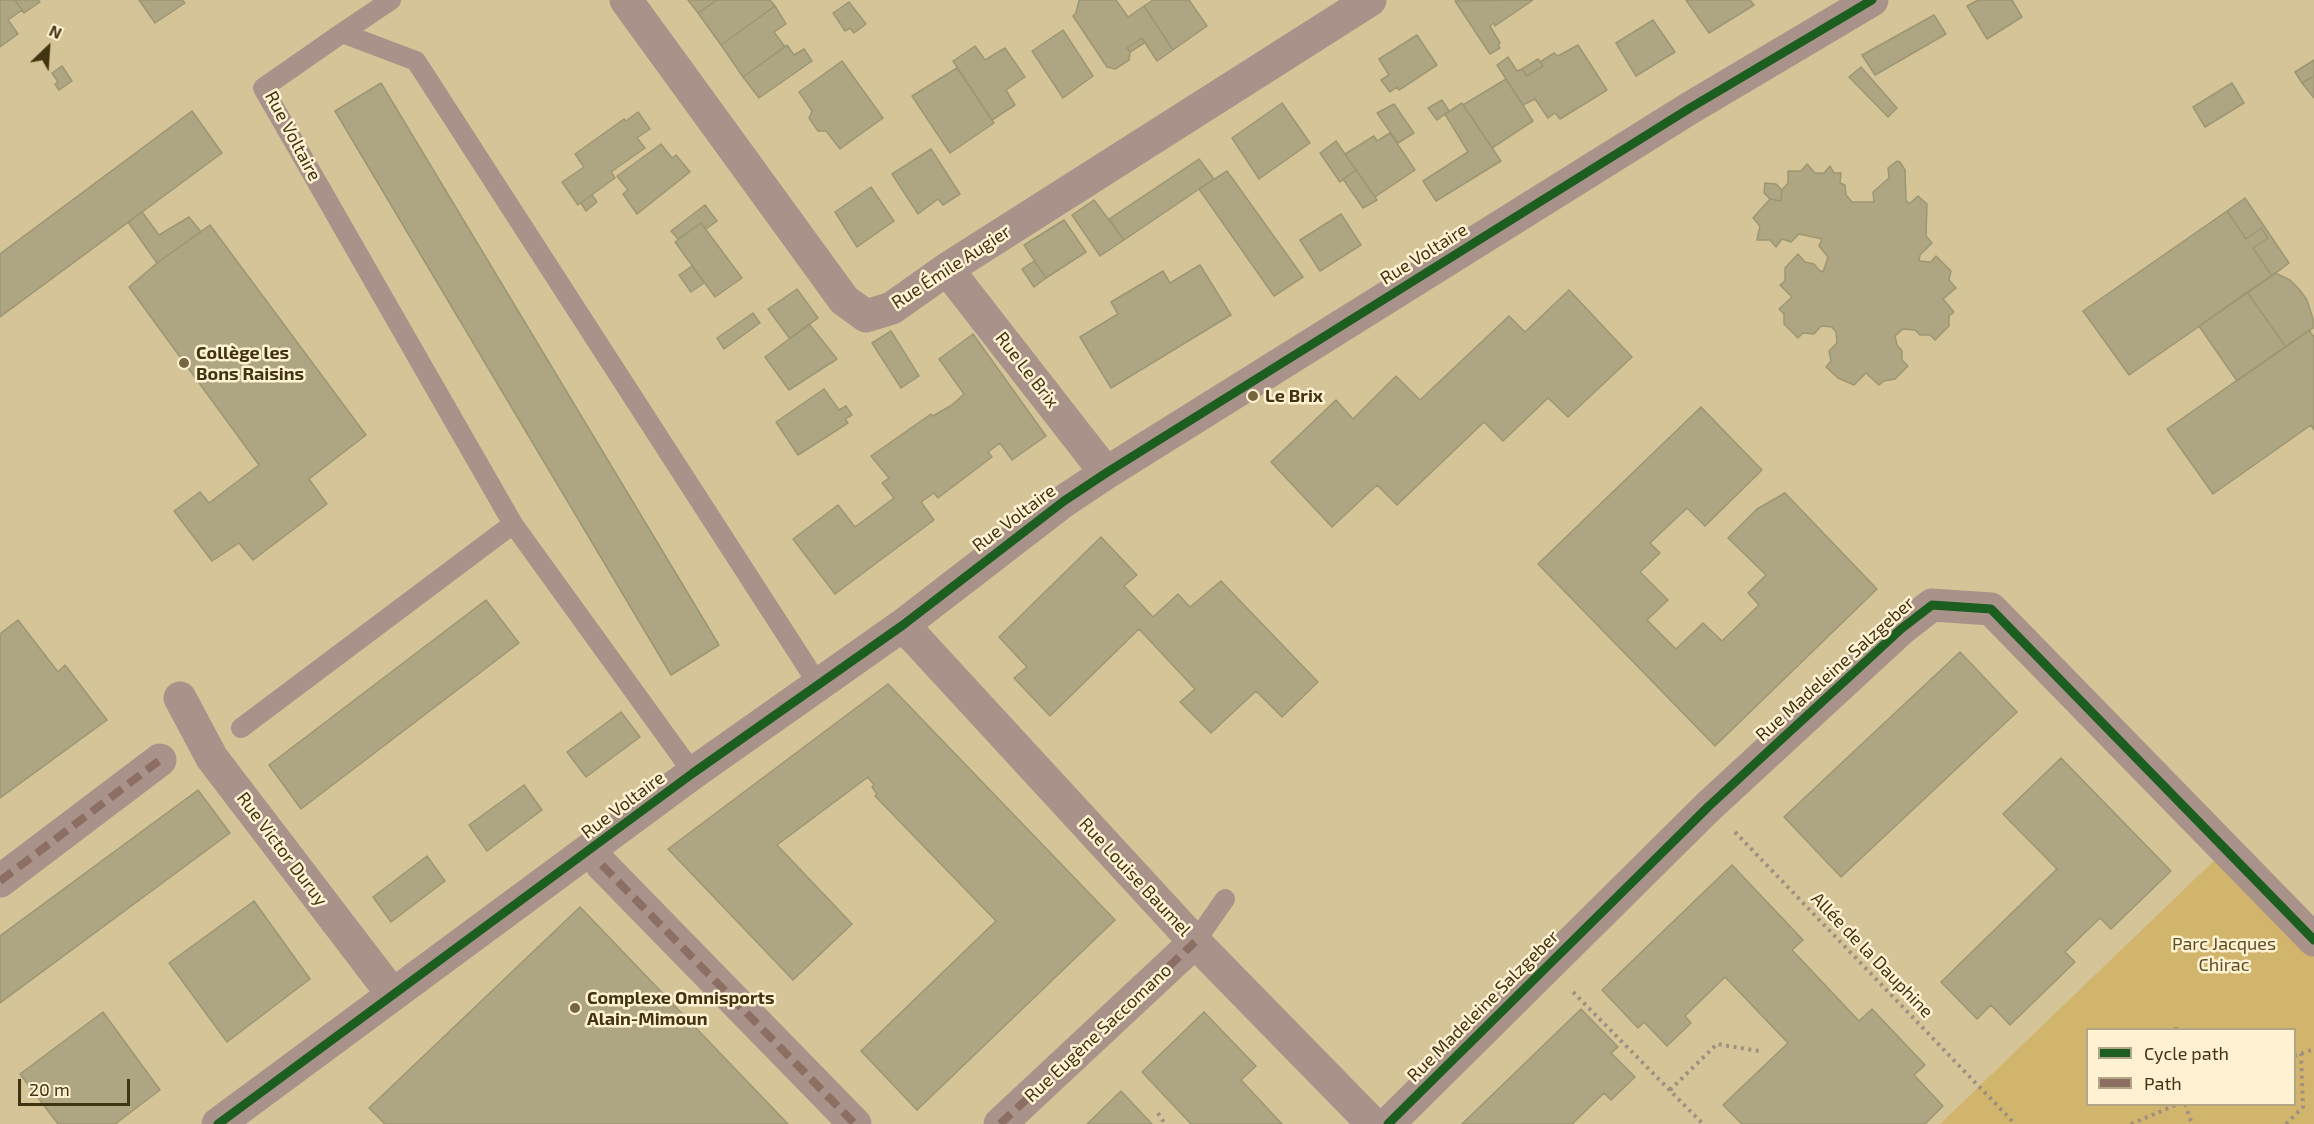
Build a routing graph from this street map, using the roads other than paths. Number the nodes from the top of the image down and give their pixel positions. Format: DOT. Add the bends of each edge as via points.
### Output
graph roads {
  1 [pos="391,0"];
  2 [pos="626,0"];
  3 [pos="1370,0"];
  4 [pos="1872,0"];
  5 [pos="342,33"];
  6 [pos="947,269"];
  7 [pos="1106,473"];
  8 [pos="513,524"];
  9 [pos="903,625"];
  10 [pos="818,684"];
  11 [pos="180,698"];
  12 [pos="241,728"];
  13 [pos="160,760"];
  14 [pos="693,773"];
  15 [pos="602,865"];
  16 [pos="0,881"];
  17 [pos="1225,899"];
  18 [pos="2314,940"];
  19 [pos="1195,942"];
  20 [pos="393,995"];
  21 [pos="218,1124"];
  22 [pos="855,1124"];
  23 [pos="1000,1124"];
  24 [pos="1373,1124"];
  25 [pos="1388,1124"];
  1 -- 5 [label="lane"];
  2 -- 6 [label="street, Rue Émile Augier" via="843,300 866,316 892,308"];
  3 -- 6 [label="street, Rue Émile Augier"];
  4 -- 7 [label="street, Rue Voltaire" via="1690,108"];
  5 -- 8 [label="lane, Rue Voltaire" via="263,88"];
  5 -- 10 [label="lane" via="416,62"];
  6 -- 7 [label="street, Rue Le Brix"];
  7 -- 9 [label="street, Rue Voltaire"];
  8 -- 12 [label="lane"];
  8 -- 14 [label="lane, Rue Voltaire"];
  9 -- 10 [label="street, Rue Voltaire"];
  9 -- 19 [label="street, Rue Louise Baumel"];
  10 -- 14 [label="street, Rue Voltaire"];
  11 -- 20 [label="street, Rue Victor Duruy" via="212,758"];
  13 -- 16 [label="street"];
  14 -- 20 [label="street, Rue Voltaire"];
  15 -- 22 [label="street"];
  17 -- 19 [label="lane"];
  18 -- 25 [label="street, Rue Madeleine Salzgeber" via="1991,609 1932,605 1709,806"];
  19 -- 23 [label="street, Rue Eugène Saccomano"];
  19 -- 24 [label="street, Rue Louise Baumel"];
  20 -- 21 [label="street, Rue Voltaire"];
}
